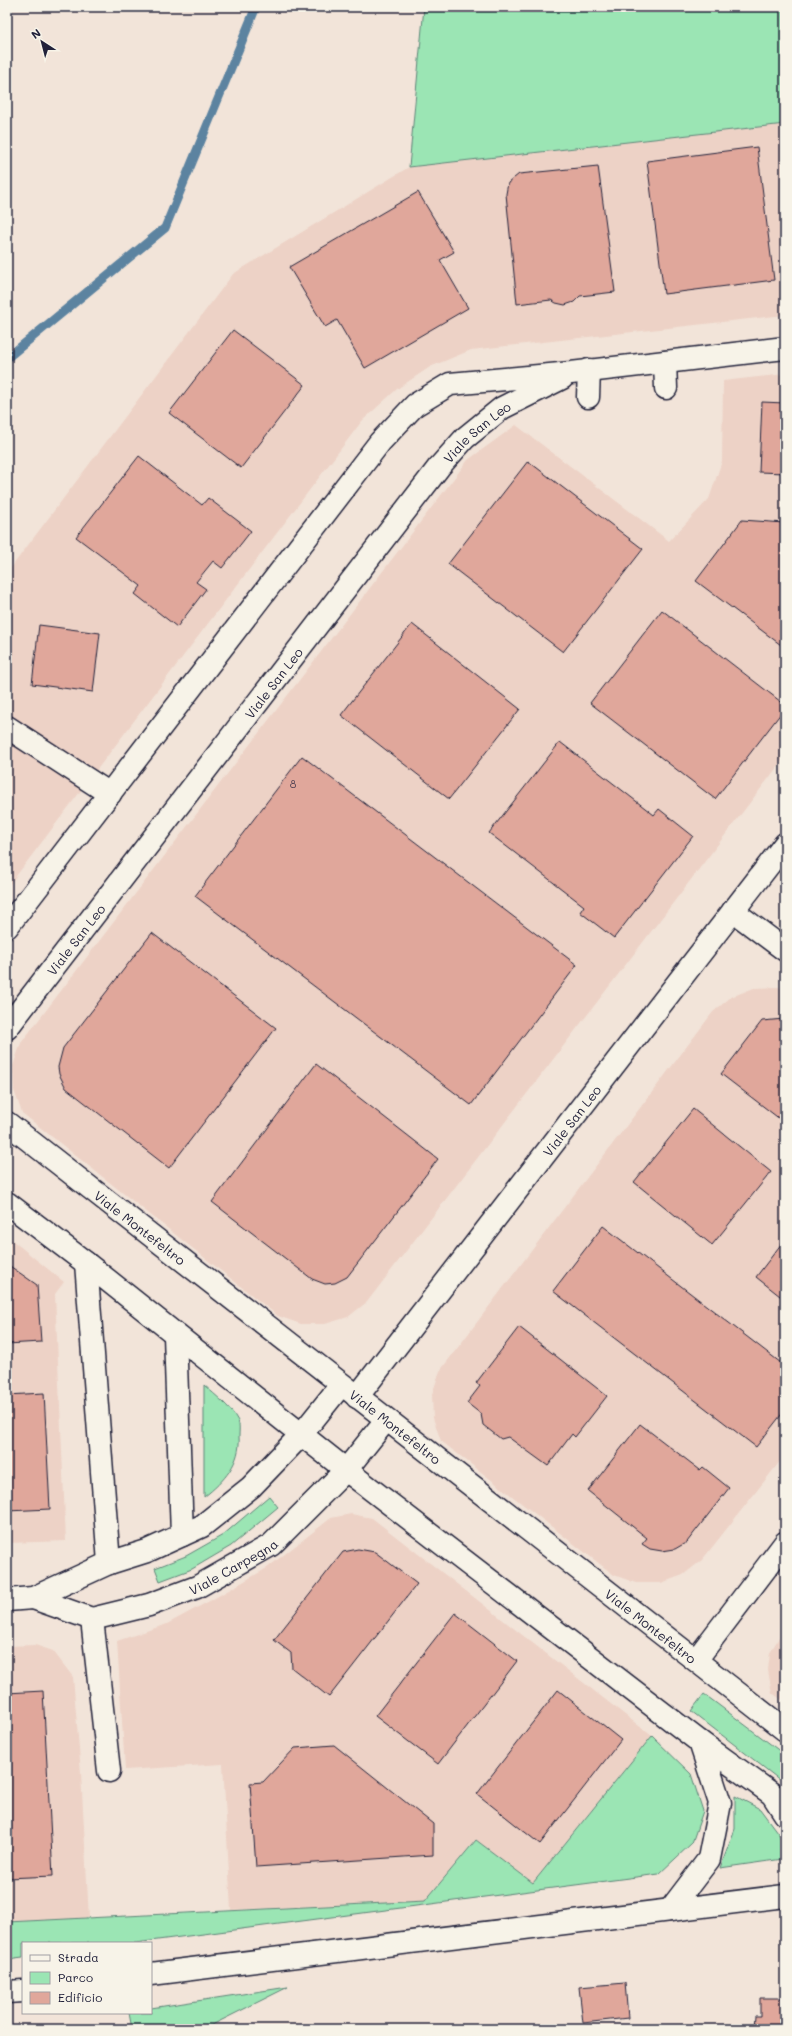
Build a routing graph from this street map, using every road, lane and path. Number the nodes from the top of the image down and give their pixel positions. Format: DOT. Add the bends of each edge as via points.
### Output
graph roads {
  1 [pos="785,348"];
  2 [pos="665,362"];
  3 [pos="580,371"];
  4 [pos="666,388"];
  5 [pos="588,397"];
  6 [pos="7,727"];
  7 [pos="110,794"];
  8 [pos="785,844"];
  9 [pos="733,911"];
  10 [pos="7,927"];
  11 [pos="785,950"];
  12 [pos="7,1028"];
  13 [pos="7,1123"];
  14 [pos="7,1203"];
  15 [pos="86,1263"];
  16 [pos="175,1334"];
  17 [pos="349,1391"];
  18 [pos="386,1420"];
  19 [pos="301,1435"];
  20 [pos="346,1470"];
  21 [pos="182,1535"];
  22 [pos="785,1543"];
  23 [pos="109,1563"];
  24 [pos="33,1598"];
  25 [pos="7,1600"];
  26 [pos="92,1619"];
  27 [pos="696,1660"];
  28 [pos="785,1730"];
  29 [pos="700,1742"];
  30 [pos="109,1771"];
  31 [pos="785,1814"];
  32 [pos="785,1896"];
  33 [pos="670,1910"];
  34 [pos="152,1974"];
  35 [pos="22,1991"];
  36 [pos="7,1992"];
  1 -- 2 [label="street, Viale San Leo"];
  2 -- 3 [label="street, Viale San Leo"];
  2 -- 4 [label="street"];
  3 -- 5 [label="street"];
  3 -- 7 [label="street, Viale San Leo" via="450,384 415,405 380,442"];
  3 -- 12 [label="street, Viale San Leo" via="502,408 465,438 439,468"];
  6 -- 7 [label="street"];
  7 -- 10 [label="street, Viale San Leo"];
  8 -- 9 [label="street, Viale San Leo"];
  9 -- 11 [label="street"];
  9 -- 17 [label="street, Viale San Leo"];
  13 -- 17 [label="street, Viale Montefeltro"];
  14 -- 15 [label="street"];
  15 -- 16 [label="street"];
  15 -- 23 [label="street"];
  16 -- 19 [label="street"];
  16 -- 21 [label="street"];
  17 -- 18 [label="street, Viale Montefeltro"];
  17 -- 19 [label="street"];
  18 -- 20 [label="street, Viale Carpegna"];
  18 -- 27 [label="street, Viale Montefeltro"];
  19 -- 20 [label="street"];
  19 -- 21 [label="street" via="251,1487 202,1526"];
  20 -- 26 [label="street, Viale Carpegna" via="271,1545 197,1587 149,1605"];
  20 -- 29 [label="street"];
  21 -- 23 [label="street" via="147,1551"];
  22 -- 27 [label="street"];
  23 -- 24 [label="street"];
  24 -- 25 [label="street"];
  24 -- 26 [label="street"];
  26 -- 30 [label="street"];
  27 -- 28 [label="street, Viale Montefeltro"];
  29 -- 31 [label="street" via="772,1794"];
  29 -- 33 [label="street" via="720,1803 709,1859"];
  32 -- 33 [label="street"];
  33 -- 34 [label="street"];
  35 -- 36 [label="street"];
}
